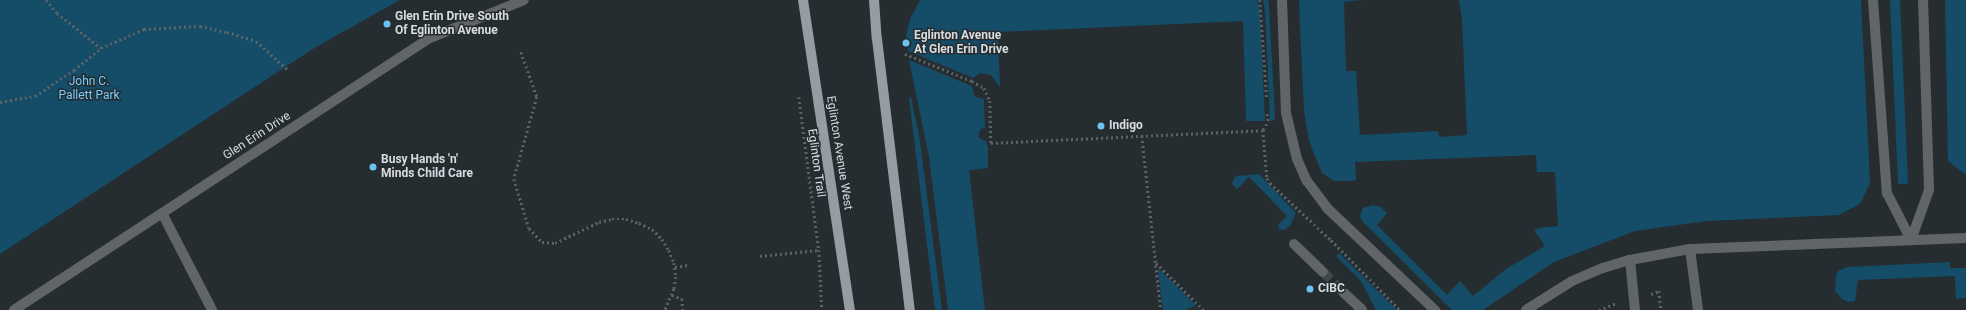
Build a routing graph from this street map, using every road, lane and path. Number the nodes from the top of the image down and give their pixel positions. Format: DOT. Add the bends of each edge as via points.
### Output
graph roads {
  1 [pos="46,0"];
  2 [pos="524,0"];
  3 [pos="803,0"];
  4 [pos="874,0"];
  5 [pos="1260,0"];
  6 [pos="1282,0"];
  7 [pos="1873,0"];
  8 [pos="1923,0"];
  9 [pos="101,48"];
  10 [pos="521,52"];
  11 [pos="905,54"];
  12 [pos="287,70"];
  13 [pos="798,96"];
  14 [pos="0,102"];
  15 [pos="1267,105"];
  16 [pos="1267,113"];
  17 [pos="1142,136"];
  18 [pos="162,213"];
  19 [pos="1966,238"];
  20 [pos="1911,240"];
  21 [pos="1294,244"];
  22 [pos="1690,249"];
  23 [pos="819,250"];
  24 [pos="760,256"];
  25 [pos="1630,260"];
  26 [pos="1156,263"];
  27 [pos="688,265"];
  28 [pos="675,267"];
  29 [pos="1323,272"];
  30 [pos="1343,292"];
  31 [pos="672,295"];
  32 [pos="14,310"];
  33 [pos="212,310"];
  34 [pos="665,310"];
  35 [pos="684,310"];
  36 [pos="822,310"];
  37 [pos="850,310"];
  38 [pos="910,310"];
  39 [pos="1161,310"];
  40 [pos="1204,310"];
  41 [pos="1362,310"];
  42 [pos="1435,310"];
  43 [pos="1526,310"];
  44 [pos="1636,310"];
  45 [pos="1698,310"];
  1 -- 9 [label="path" via="57,13"];
  2 -- 18 [label="street, Glen Erin Drive" via="430,38"];
  3 -- 37 [label="main road, Eglinton Avenue West"];
  4 -- 38 [label="main road"];
  5 -- 15 [label="path"];
  6 -- 42 [label="street" via="1286,112 1297,159 1307,181 1327,208"];
  7 -- 20 [label="street" via="1887,193"];
  8 -- 20 [label="street" via="1929,190"];
  9 -- 12 [label="path" via="144,29 200,26 256,41"];
  9 -- 14 [label="path" via="35,96"];
  10 -- 28 [label="path" via="537,97 514,179 529,228 542,242 555,243 598,222 612,219 633,221 652,229 662,239 670,250"];
  11 -- 17 [label="path" via="984,88 990,101 991,143"];
  13 -- 23 [label="path, Eglinton Trail"];
  16 -- 17 [label="path" via="1268,121 1263,130"];
  17 -- 26 [label="path"];
  18 -- 32 [label="street, Glen Erin Drive"];
  18 -- 33 [label="street"];
  19 -- 20 [label="street"];
  20 -- 22 [label="street"];
  21 -- 29 [label="street"];
  22 -- 25 [label="street"];
  22 -- 45 [label="street"];
  23 -- 24 [label="path"];
  23 -- 36 [label="path, Eglinton Trail"];
  25 -- 43 [label="street" via="1572,281"];
  25 -- 44 [label="street"];
  26 -- 39 [label="path"];
  26 -- 40 [label="path"];
  27 -- 28 [label="path"];
  28 -- 31 [label="path" via="676,277"];
  30 -- 41 [label="street"];
  31 -- 34 [label="path"];
  31 -- 35 [label="path" via="682,300"];
}
